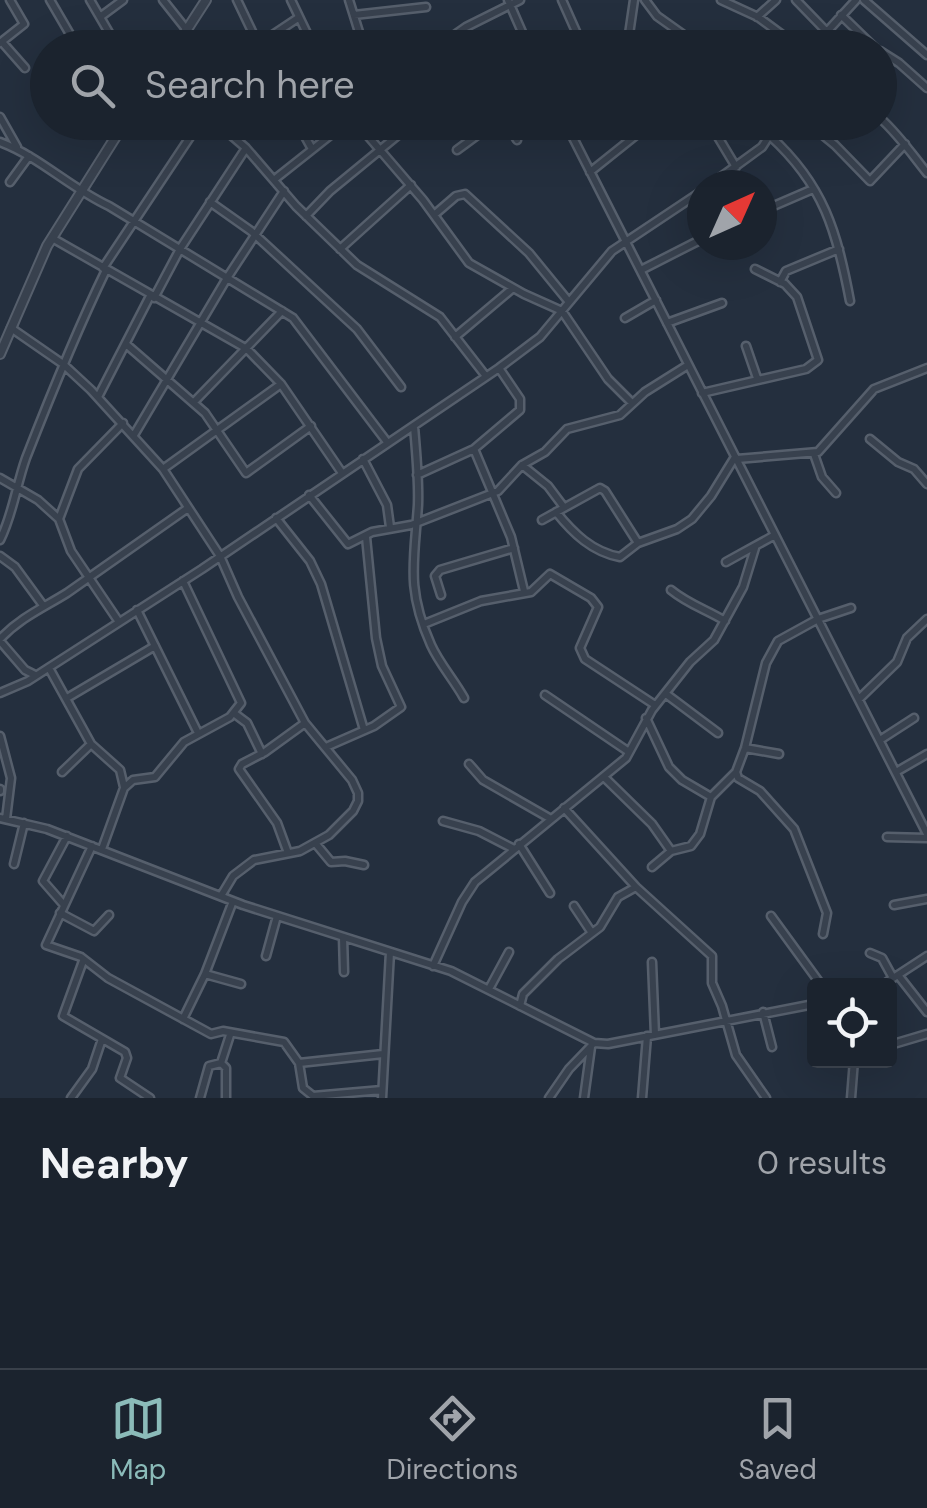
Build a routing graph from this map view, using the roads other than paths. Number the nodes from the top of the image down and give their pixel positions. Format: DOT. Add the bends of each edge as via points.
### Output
graph roads {
  1 [pos="10,0"];
  2 [pos="50,0"];
  3 [pos="90,0"];
  4 [pos="123,0"];
  5 [pos="163,0"];
  6 [pos="206,0"];
  7 [pos="237,0"];
  8 [pos="291,0"];
  9 [pos="349,0"];
  10 [pos="520,0"];
  11 [pos="562,0"];
  12 [pos="634,0"];
  13 [pos="645,0"];
  14 [pos="722,0"];
  15 [pos="776,0"];
  16 [pos="796,0"];
  17 [pos="855,0"];
  18 [pos="864,0"];
  19 [pos="510,2"];
  20 [pos="426,7"];
  21 [pos="354,15"];
  22 [pos="841,15"];
  23 [pos="100,16"];
  24 [pos="757,17"];
  25 [pos="298,18"];
  26 [pos="186,29"];
  27 [pos="68,30"];
  28 [pos="108,30"];
  29 [pos="250,30"];
  30 [pos="280,30"];
  31 [pos="304,30"];
  32 [pos="359,30"];
  33 [pos="462,30"];
  34 [pos="522,30"];
  35 [pos="575,30"];
  36 [pos="630,30"];
  37 [pos="677,30"];
  38 [pos="775,30"];
  39 [pos="826,30"];
  40 [pos="828,30"];
  41 [pos="857,30"];
  42 [pos="1,42"];
  43 [pos="927,55"];
  44 [pos="897,62"];
  45 [pos="25,68"];
  46 [pos="927,88"];
  47 [pos="0,118"];
  48 [pos="897,133"];
  49 [pos="114,140"];
  50 [pos="188,140"];
  51 [pos="239,140"];
  52 [pos="307,140"];
  53 [pos="324,140"];
  54 [pos="370,140"];
  55 [pos="394,140"];
  56 [pos="471,140"];
  57 [pos="574,140"];
  58 [pos="630,140"];
  59 [pos="720,140"];
  60 [pos="767,140"];
  61 [pos="773,140"];
  62 [pos="829,140"];
  63 [pos="0,142"];
  64 [pos="905,144"];
  65 [pos="18,148"];
  66 [pos="246,148"];
  67 [pos="312,149"];
  68 [pos="457,150"];
  69 [pos="380,152"];
  70 [pos="29,156"];
  71 [pos="736,166"];
  72 [pos="731,170"];
  73 [pos="590,172"];
  74 [pos="927,173"];
  75 [pos="275,179"];
  76 [pos="10,182"];
  77 [pos="411,186"];
  78 [pos="813,188"];
  79 [pos="284,191"];
  80 [pos="80,193"];
  81 [pos="687,200"];
  82 [pos="210,202"];
  83 [pos="777,204"];
  84 [pos="434,215"];
  85 [pos="306,216"];
  86 [pos="134,222"];
  87 [pos="255,234"];
  88 [pos="52,238"];
  89 [pos="626,241"];
  90 [pos="687,246"];
  91 [pos="180,249"];
  92 [pos="340,249"];
  93 [pos="840,249"];
  94 [pos="105,269"];
  95 [pos="755,269"];
  96 [pos="640,270"];
  97 [pos="227,278"];
  98 [pos="780,282"];
  99 [pos="513,288"];
  100 [pos="152,297"];
  101 [pos="656,300"];
  102 [pos="850,301"];
  103 [pos="569,302"];
  104 [pos="722,303"];
  105 [pos="282,310"];
  106 [pos="562,311"];
  107 [pos="625,318"];
  108 [pos="667,323"];
  109 [pos="199,324"];
  110 [pos="10,327"];
  111 [pos="455,337"];
  112 [pos="127,345"];
  113 [pos="746,346"];
  114 [pos="1,348"];
  115 [pos="247,350"];
  116 [pos="62,364"];
  117 [pos="688,365"];
  118 [pos="499,368"];
  119 [pos="927,368"];
  120 [pos="485,376"];
  121 [pos="757,378"];
  122 [pos="167,379"];
  123 [pos="281,384"];
  124 [pos="401,387"];
  125 [pos="702,393"];
  126 [pos="98,397"];
  127 [pos="194,402"];
  128 [pos="632,403"];
  129 [pos="123,423"];
  130 [pos="414,425"];
  131 [pos="311,426"];
  132 [pos="218,428"];
  133 [pos="134,435"];
  134 [pos="870,439"];
  135 [pos="388,442"];
  136 [pos="474,449"];
  137 [pos="814,454"];
  138 [pos="364,458"];
  139 [pos="736,458"];
  140 [pos="522,465"];
  141 [pos="162,468"];
  142 [pos="342,473"];
  143 [pos="417,476"];
  144 [pos="0,478"];
  145 [pos="927,484"];
  146 [pos="16,487"];
  147 [pos="836,492"];
  148 [pos="492,494"];
  149 [pos="309,496"];
  150 [pos="188,508"];
  151 [pos="560,509"];
  152 [pos="276,518"];
  153 [pos="60,519"];
  154 [pos="542,520"];
  155 [pos="416,523"];
  156 [pos="390,527"];
  157 [pos="775,535"];
  158 [pos="366,537"];
  159 [pos="0,540"];
  160 [pos="638,543"];
  161 [pos="514,548"];
  162 [pos="755,548"];
  163 [pos="0,556"];
  164 [pos="220,556"];
  165 [pos="726,562"];
  166 [pos="90,578"];
  167 [pos="182,581"];
  168 [pos="672,590"];
  169 [pos="524,591"];
  170 [pos="441,595"];
  171 [pos="42,604"];
  172 [pos="851,608"];
  173 [pos="137,610"];
  174 [pos="818,619"];
  175 [pos="927,619"];
  176 [pos="725,621"];
  177 [pos="119,622"];
  178 [pos="424,624"];
  179 [pos="0,640"];
  180 [pos="155,646"];
  181 [pos="49,668"];
  182 [pos="26,670"];
  183 [pos="36,676"];
  184 [pos="28,681"];
  185 [pos="0,693"];
  186 [pos="666,694"];
  187 [pos="545,696"];
  188 [pos="67,698"];
  189 [pos="464,698"];
  190 [pos="859,699"];
  191 [pos="655,705"];
  192 [pos="234,714"];
  193 [pos="646,718"];
  194 [pos="914,718"];
  195 [pos="305,723"];
  196 [pos="364,730"];
  197 [pos="198,733"];
  198 [pos="718,733"];
  199 [pos="0,736"];
  200 [pos="880,740"];
  201 [pos="91,744"];
  202 [pos="326,747"];
  203 [pos="745,748"];
  204 [pos="629,752"];
  205 [pos="262,754"];
  206 [pos="779,754"];
  207 [pos="925,758"];
  208 [pos="469,764"];
  209 [pos="62,772"];
  210 [pos="736,772"];
  211 [pos="896,772"];
  212 [pos="605,778"];
  213 [pos="126,782"];
  214 [pos="712,797"];
  215 [pos="564,808"];
  216 [pos="3,818"];
  217 [pos="551,819"];
  218 [pos="443,821"];
  219 [pos="24,823"];
  220 [pos="67,836"];
  221 [pos="927,836"];
  222 [pos="887,838"];
  223 [pos="316,844"];
  224 [pos="92,846"];
  225 [pos="517,846"];
  226 [pos="102,850"];
  227 [pos="671,851"];
  228 [pos="288,853"];
  229 [pos="14,864"];
  230 [pos="364,866"];
  231 [pos="652,868"];
  232 [pos="636,886"];
  233 [pos="550,892"];
  234 [pos="221,896"];
  235 [pos="927,898"];
  236 [pos="233,901"];
  237 [pos="894,904"];
  238 [pos="574,906"];
  239 [pos="62,909"];
  240 [pos="110,914"];
  241 [pos="277,916"];
  242 [pos="771,916"];
  243 [pos="592,933"];
  244 [pos="822,934"];
  245 [pos="343,937"];
  246 [pos="390,952"];
  247 [pos="509,952"];
  248 [pos="870,953"];
  249 [pos="266,956"];
  250 [pos="927,956"];
  251 [pos="83,961"];
  252 [pos="652,962"];
  253 [pos="433,966"];
  254 [pos="344,972"];
  255 [pos="206,974"];
  256 [pos="896,977"];
  257 [pos="816,978"];
  258 [pos="241,984"];
  259 [pos="489,989"];
  260 [pos="807,1005"];
  261 [pos="520,1006"];
  262 [pos="763,1012"];
  263 [pos="927,1012"];
  264 [pos="184,1019"];
  265 [pos="726,1019"];
  266 [pos="230,1034"];
  267 [pos="927,1034"];
  268 [pos="651,1036"];
  269 [pos="102,1039"];
  270 [pos="897,1043"];
  271 [pos="593,1044"];
  272 [pos="772,1047"];
  273 [pos="383,1054"];
  274 [pos="221,1063"];
  275 [pos="298,1063"];
  276 [pos="853,1068"];
  277 [pos="382,1094"];
  278 [pos="72,1098"];
  279 [pos="150,1098"];
  280 [pos="200,1098"];
  281 [pos="226,1098"];
  282 [pos="549,1098"];
  283 [pos="584,1098"];
  284 [pos="642,1098"];
  285 [pos="766,1098"];
  286 [pos="851,1098"];
  1 -- 42 [label="street" via="24,24"];
  2 -- 27 [label="street"];
  3 -- 23 [label="street"];
  4 -- 23 [label="street"];
  5 -- 26 [label="street"];
  6 -- 26 [label="street"];
  7 -- 29 [label="street"];
  8 -- 25 [label="street"];
  9 -- 21 [label="street"];
  10 -- 19 [label="street"];
  11 -- 35 [label="street"];
  12 -- 36 [label="street"];
  13 -- 37 [label="street"];
  14 -- 24 [label="street"];
  15 -- 24 [label="street"];
  16 -- 39 [label="street"];
  17 -- 22 [label="street"];
  18 -- 43 [label="street"];
  19 -- 33 [label="street"];
  19 -- 34 [label="street"];
  20 -- 21 [label="street"];
  21 -- 32 [label="street"];
  22 -- 40 [label="street"];
  22 -- 41 [label="street"];
  23 -- 28 [label="street"];
  24 -- 38 [label="street"];
  25 -- 30 [label="street"];
  25 -- 31 [label="street"];
  42 -- 45 [label="street"];
  44 -- 46 [label="street"];
  47 -- 65 [label="street"];
  48 -- 64 [label="street"];
  49 -- 80 [label="street"];
  50 -- 86 [label="street"];
  51 -- 66 [label="street"];
  52 -- 67 [label="street"];
  53 -- 67 [label="street"];
  54 -- 69 [label="street"];
  55 -- 69 [label="street"];
  56 -- 68 [label="street"];
  57 -- 73 [label="street"];
  58 -- 73 [label="street"];
  59 -- 71 [label="street"];
  60 -- 71 [label="street"];
  61 -- 78 [label="street"];
  62 -- 64 [label="street" via="870,182"];
  63 -- 65 [label="street"];
  64 -- 74 [label="street"];
  65 -- 70 [label="street"];
  66 -- 75 [label="street"];
  66 -- 82 [label="street"];
  67 -- 75 [label="street"];
  69 -- 77 [label="street"];
  69 -- 85 [label="street"];
  70 -- 76 [label="street"];
  70 -- 80 [label="street"];
  71 -- 72 [label="street"];
  73 -- 89 [label="street"];
  75 -- 79 [label="street"];
  77 -- 84 [label="street"];
  77 -- 92 [label="street"];
  78 -- 83 [label="street"];
  78 -- 93 [label="street"];
  79 -- 85 [label="street"];
  79 -- 87 [label="street"];
  80 -- 86 [label="street"];
  80 -- 88 [label="street"];
  81 -- 89 [label="street"];
  82 -- 87 [label="street"];
  82 -- 91 [label="street"];
  84 -- 99 [label="street" via="468,263"];
  84 -- 103 [label="street" via="466,194"];
  85 -- 92 [label="street"];
  86 -- 91 [label="street"];
  86 -- 94 [label="street"];
  87 -- 97 [label="street"];
  87 -- 124 [label="street" via="357,329"];
  88 -- 94 [label="street"];
  88 -- 110 [label="street"];
  89 -- 96 [label="street"];
  89 -- 103 [label="street"];
  90 -- 96 [label="street"];
  91 -- 97 [label="street"];
  91 -- 100 [label="street"];
  92 -- 111 [label="street" via="440,318"];
  93 -- 98 [label="street" via="786,271"];
  93 -- 102 [label="street"];
  94 -- 100 [label="street"];
  94 -- 116 [label="street"];
  95 -- 98 [label="street"];
  96 -- 101 [label="street"];
  97 -- 105 [label="street"];
  97 -- 109 [label="street"];
  98 -- 121 [label="street" via="797,297 818,360 806,369"];
  99 -- 106 [label="street"];
  99 -- 111 [label="street"];
  100 -- 109 [label="street"];
  100 -- 112 [label="street"];
  101 -- 107 [label="street"];
  101 -- 108 [label="street"];
  103 -- 106 [label="street"];
  104 -- 108 [label="street"];
  105 -- 115 [label="street"];
  105 -- 135 [label="street"];
  106 -- 118 [label="street"];
  106 -- 128 [label="street" via="608,380"];
  108 -- 117 [label="street"];
  109 -- 115 [label="street"];
  109 -- 122 [label="street"];
  110 -- 114 [label="street"];
  110 -- 116 [label="street"];
  111 -- 120 [label="street"];
  112 -- 122 [label="street"];
  112 -- 126 [label="street"];
  113 -- 121 [label="street"];
  115 -- 123 [label="street"];
  115 -- 127 [label="street"];
  116 -- 126 [label="street"];
  116 -- 146 [label="street"];
  117 -- 125 [label="street"];
  117 -- 128 [label="street"];
  118 -- 120 [label="street"];
  118 -- 136 [label="street" via="522,405"];
  119 -- 137 [label="street" via="874,389"];
  120 -- 130 [label="street"];
  121 -- 125 [label="street"];
  122 -- 127 [label="street"];
  122 -- 133 [label="street"];
  123 -- 131 [label="street"];
  123 -- 132 [label="street"];
  125 -- 139 [label="street"];
  126 -- 129 [label="street"];
  127 -- 132 [label="street"];
  128 -- 140 [label="street" via="620,415 567,430"];
  129 -- 133 [label="street"];
  129 -- 153 [label="street" via="78,469"];
  130 -- 135 [label="street"];
  130 -- 143 [label="street"];
  131 -- 132 [label="street" via="246,473"];
  131 -- 142 [label="street"];
  132 -- 141 [label="street"];
  133 -- 141 [label="street"];
  134 -- 145 [label="street"];
  135 -- 138 [label="street"];
  136 -- 143 [label="street"];
  136 -- 148 [label="street"];
  137 -- 139 [label="street"];
  137 -- 147 [label="street"];
  138 -- 142 [label="street"];
  138 -- 156 [label="street"];
  139 -- 157 [label="street"];
  139 -- 160 [label="street" via="692,519"];
  140 -- 148 [label="street"];
  140 -- 151 [label="street" via="548,486"];
  141 -- 150 [label="street"];
  142 -- 149 [label="street"];
  143 -- 155 [label="street"];
  144 -- 146 [label="street"];
  146 -- 153 [label="street"];
  146 -- 159 [label="street"];
  148 -- 155 [label="street"];
  148 -- 161 [label="street"];
  149 -- 152 [label="street"];
  149 -- 158 [label="street" via="346,544"];
  150 -- 164 [label="street"];
  150 -- 166 [label="street"];
  151 -- 154 [label="street"];
  151 -- 160 [label="street" via="582,540 606,553 620,556"];
  151 -- 160 [label="street" via="600,488"];
  152 -- 164 [label="street"];
  152 -- 196 [label="street" via="320,584"];
  153 -- 166 [label="street"];
  155 -- 156 [label="street"];
  155 -- 178 [label="street" via="412,568"];
  156 -- 158 [label="street"];
  157 -- 162 [label="street"];
  157 -- 174 [label="street"];
  158 -- 196 [label="street" via="376,638 401,706"];
  161 -- 169 [label="street"];
  161 -- 170 [label="street" via="440,570"];
  162 -- 165 [label="street"];
  162 -- 176 [label="street"];
  163 -- 171 [label="street"];
  164 -- 167 [label="street"];
  164 -- 195 [label="street"];
  166 -- 171 [label="street"];
  166 -- 177 [label="street"];
  167 -- 173 [label="street"];
  167 -- 192 [label="street" via="240,700"];
  168 -- 176 [label="street"];
  169 -- 178 [label="street"];
  169 -- 191 [label="street" via="550,574 597,603 581,652"];
  171 -- 179 [label="street"];
  172 -- 174 [label="street"];
  173 -- 177 [label="street"];
  173 -- 180 [label="street"];
  174 -- 190 [label="street"];
  174 -- 203 [label="street" via="772,649"];
  175 -- 190 [label="street"];
  176 -- 186 [label="street"];
  177 -- 181 [label="street"];
  178 -- 189 [label="street"];
  179 -- 182 [label="street"];
  180 -- 188 [label="street"];
  180 -- 197 [label="street"];
  181 -- 183 [label="street"];
  181 -- 188 [label="street"];
  182 -- 183 [label="street"];
  182 -- 184 [label="street"];
  183 -- 184 [label="street"];
  184 -- 185 [label="street"];
  186 -- 191 [label="street"];
  186 -- 198 [label="street"];
  187 -- 204 [label="street"];
  188 -- 201 [label="street"];
  190 -- 200 [label="street"];
  191 -- 193 [label="street"];
  192 -- 197 [label="street"];
  192 -- 205 [label="street" via="247,722"];
  193 -- 204 [label="street"];
  193 -- 214 [label="street" via="669,768"];
  194 -- 200 [label="street"];
  195 -- 202 [label="street"];
  195 -- 205 [label="street"];
  196 -- 202 [label="street"];
  197 -- 213 [label="street" via="154,776"];
  199 -- 216 [label="street" via="11,778"];
  200 -- 211 [label="street"];
  201 -- 209 [label="street"];
  201 -- 213 [label="street"];
  202 -- 223 [label="street" via="352,780 358,801"];
  203 -- 206 [label="street"];
  203 -- 210 [label="street"];
  204 -- 212 [label="street"];
  205 -- 228 [label="street" via="240,772 277,822"];
  207 -- 211 [label="street"];
  208 -- 217 [label="street" via="483,780"];
  210 -- 214 [label="street"];
  210 -- 244 [label="street" via="794,828 827,914"];
  211 -- 221 [label="street"];
  212 -- 215 [label="street"];
  212 -- 227 [label="street"];
  213 -- 226 [label="street"];
  214 -- 227 [label="street" via="696,840"];
  215 -- 217 [label="street"];
  215 -- 232 [label="street"];
  216 -- 219 [label="street"];
  217 -- 225 [label="street"];
  218 -- 225 [label="street"];
  219 -- 220 [label="street"];
  219 -- 229 [label="street"];
  220 -- 224 [label="street"];
  220 -- 239 [label="street" via="44,881"];
  221 -- 222 [label="street"];
  223 -- 228 [label="street"];
  223 -- 230 [label="street" via="332,862"];
  224 -- 226 [label="street"];
  224 -- 239 [label="street"];
  225 -- 233 [label="street"];
  225 -- 253 [label="street" via="475,882"];
  226 -- 234 [label="street"];
  227 -- 231 [label="street"];
  228 -- 234 [label="street" via="242,868"];
  232 -- 243 [label="street" via="612,903"];
  232 -- 265 [label="street" via="712,956 712,983"];
  234 -- 236 [label="street"];
  235 -- 237 [label="street"];
  236 -- 241 [label="street"];
  236 -- 255 [label="street"];
  238 -- 243 [label="street"];
  239 -- 240 [label="street" via="94,931"];
  239 -- 251 [label="street" via="44,944"];
  241 -- 245 [label="street"];
  241 -- 249 [label="street"];
  242 -- 257 [label="street"];
  243 -- 261 [label="street" via="523,994"];
  245 -- 246 [label="street"];
  245 -- 254 [label="street"];
  246 -- 253 [label="street"];
  246 -- 273 [label="street"];
  247 -- 259 [label="street"];
  248 -- 256 [label="street"];
  250 -- 256 [label="street"];
  251 -- 264 [label="street"];
  251 -- 269 [label="street" via="62,1013"];
  252 -- 268 [label="street"];
  253 -- 259 [label="street"];
  255 -- 258 [label="street"];
  255 -- 264 [label="street"];
  256 -- 263 [label="street"];
  259 -- 261 [label="street"];
  260 -- 262 [label="street"];
  261 -- 271 [label="street"];
  262 -- 265 [label="street"];
  262 -- 272 [label="street"];
  264 -- 266 [label="street" via="211,1034"];
  265 -- 268 [label="street"];
  265 -- 285 [label="street" via="736,1055"];
  266 -- 274 [label="street"];
  266 -- 275 [label="street" via="282,1040"];
  267 -- 270 [label="street"];
  268 -- 271 [label="street"];
  268 -- 284 [label="street"];
  269 -- 278 [label="street"];
  269 -- 279 [label="street" via="127,1056 120,1078"];
  271 -- 282 [label="street"];
  271 -- 283 [label="street"];
  273 -- 275 [label="street"];
  273 -- 277 [label="street"];
  274 -- 280 [label="street" via="209,1066"];
  274 -- 281 [label="street"];
  275 -- 277 [label="street" via="303,1088 313,1096"];
  276 -- 286 [label="street"];
}
